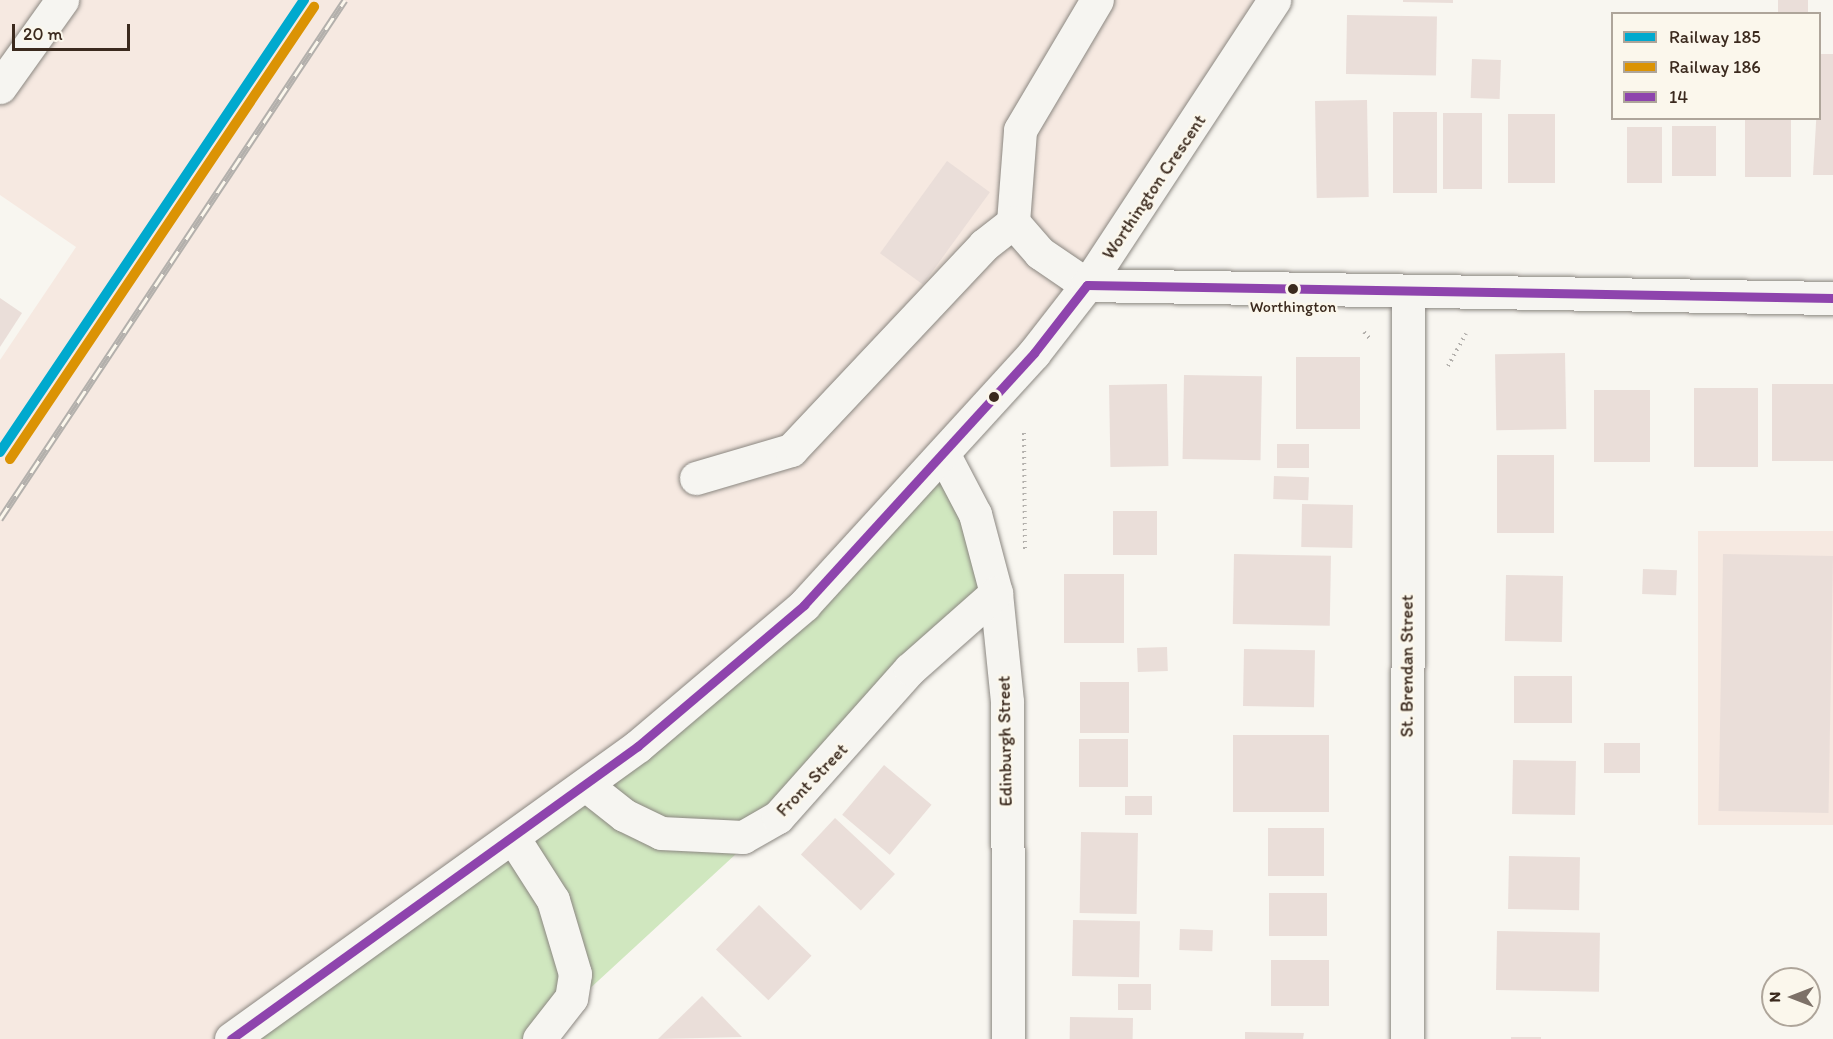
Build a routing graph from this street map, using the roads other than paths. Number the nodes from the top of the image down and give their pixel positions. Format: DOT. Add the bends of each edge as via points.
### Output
graph roads {
  1 [pos="62,0"];
  2 [pos="1097,0"];
  3 [pos="1274,0"];
  4 [pos="0,87"];
  5 [pos="1013,222"];
  6 [pos="1087,285"];
  7 [pos="1408,293"];
  8 [pos="1833,298"];
  9 [pos="944,454"];
  10 [pos="696,478"];
  11 [pos="996,593"];
  12 [pos="586,785"];
  13 [pos="514,839"];
  14 [pos="231,1039"];
  15 [pos="539,1039"];
  16 [pos="1008,1039"];
  17 [pos="1407,1039"];
  1 -- 4 [label="street"];
  2 -- 5 [label="street" via="1020,130"];
  3 -- 6 [label="street, Worthington Crescent"];
  5 -- 6 [label="street" via="1040,253"];
  5 -- 10 [label="street" via="984,245 790,450"];
  6 -- 7 [label="street"];
  6 -- 9 [label="street, Worthington Crescent"];
  7 -- 8 [label="street"];
  7 -- 17 [label="street, St. Brendan Street"];
  9 -- 11 [label="street, Edinburgh Street" via="975,514"];
  9 -- 12 [label="street, Worthington Crescent" via="804,605"];
  11 -- 12 [label="street, Front Street" via="910,669 778,818 743,837 661,833 624,815"];
  11 -- 16 [label="street, Edinburgh Street" via="1007,702"];
  12 -- 13 [label="street, Worthington Crescent"];
  13 -- 14 [label="street, Worthington Crescent"];
  13 -- 15 [label="street" via="552,900 575,974 571,998"];
}
